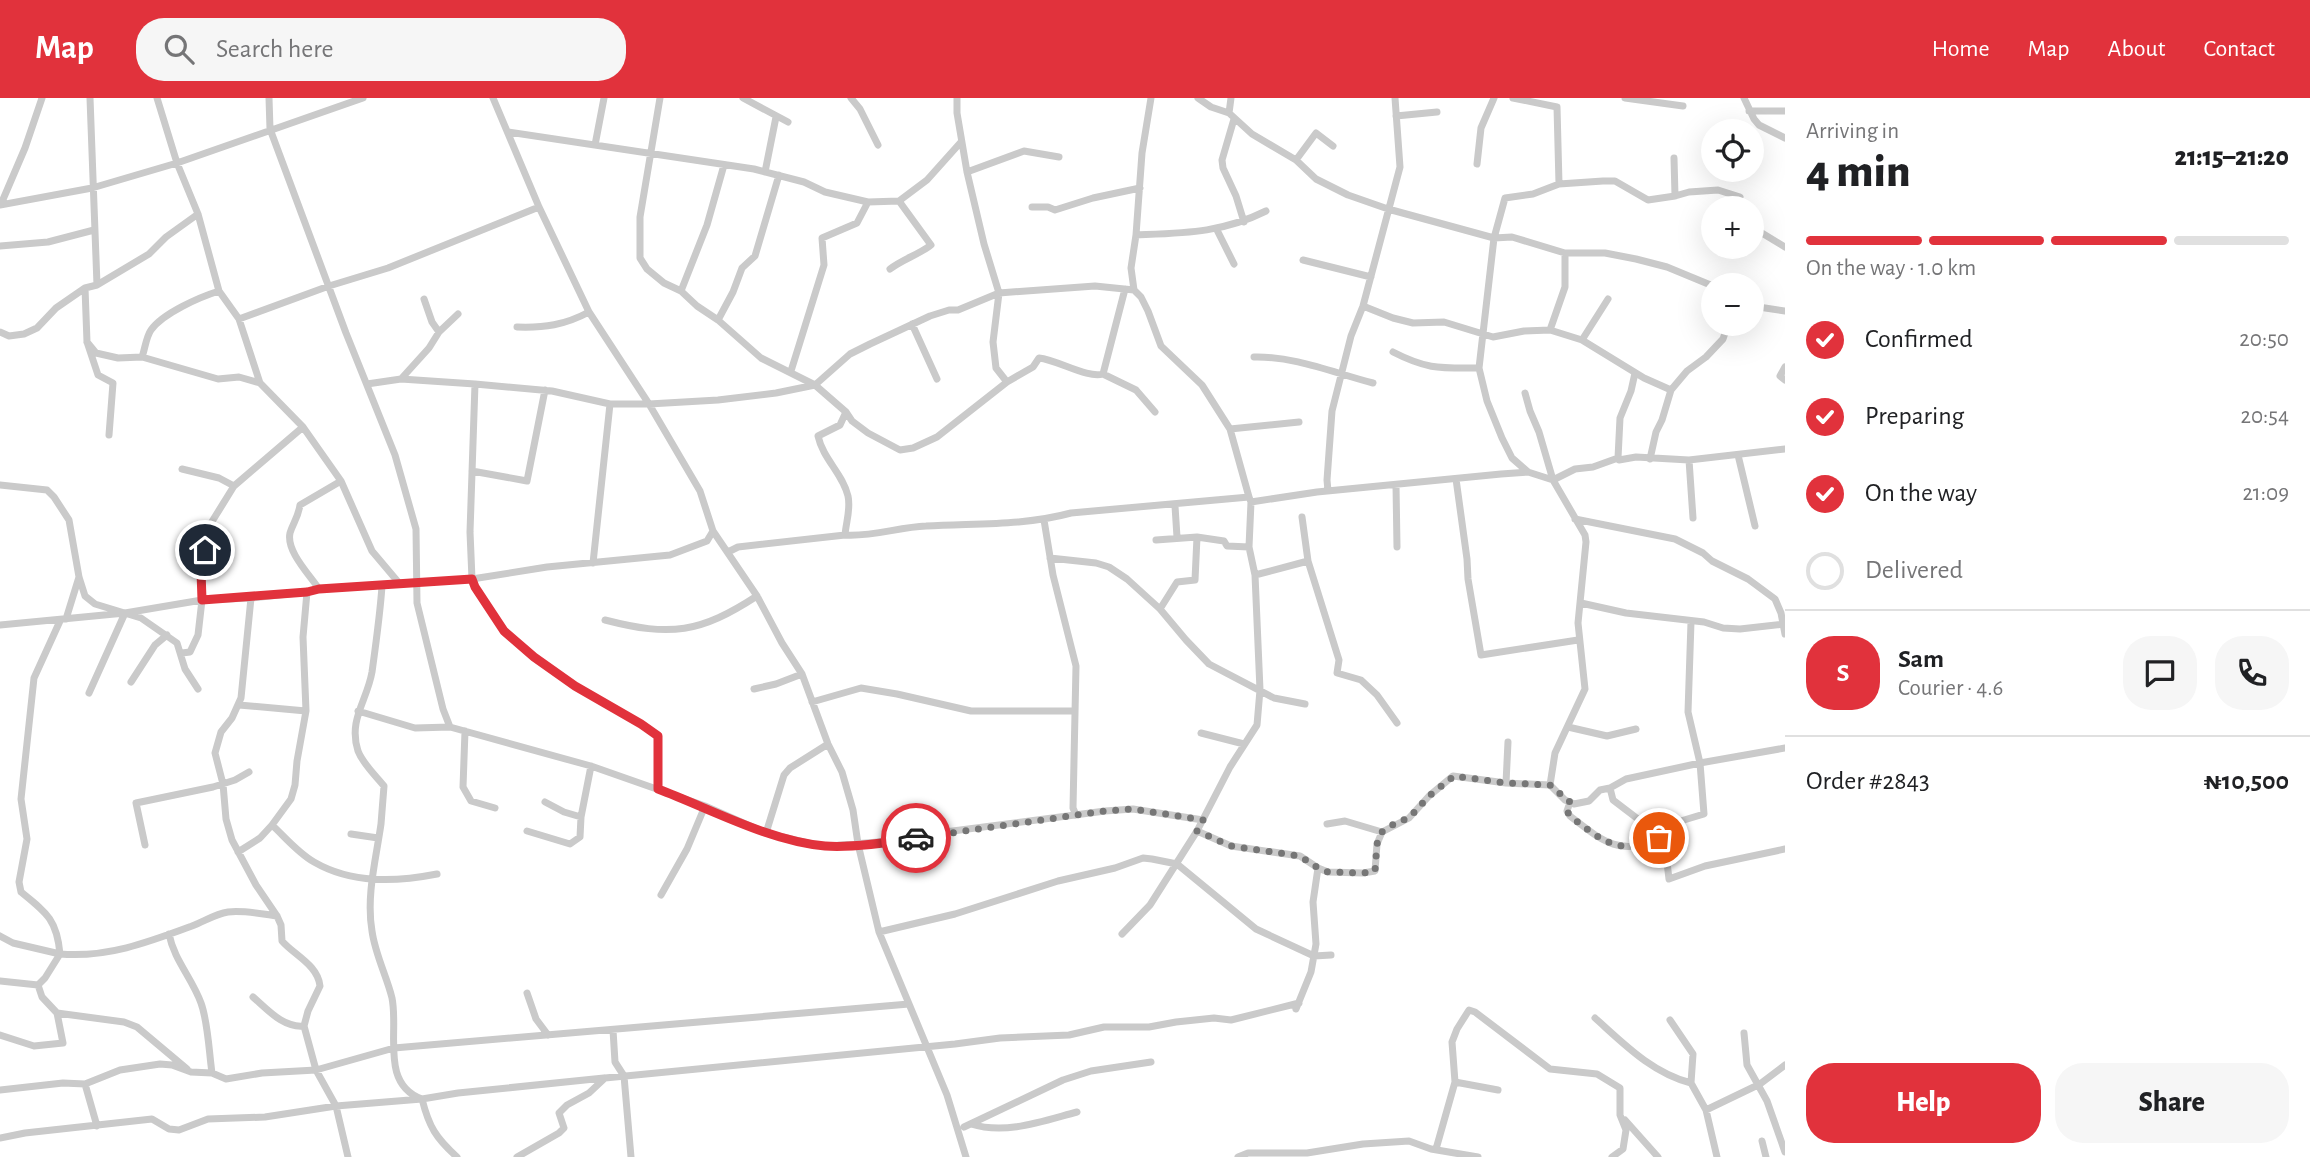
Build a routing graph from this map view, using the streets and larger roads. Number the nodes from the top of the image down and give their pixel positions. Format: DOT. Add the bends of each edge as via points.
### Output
graph roads {
  1 [pos="42,98"];
  2 [pos="90,98"];
  3 [pos="157,98"];
  4 [pos="269,98"];
  5 [pos="363,98"];
  6 [pos="493,98"];
  7 [pos="604,98"];
  8 [pos="660,98"];
  9 [pos="743,98"];
  10 [pos="850,98"];
  11 [pos="957,98"];
  12 [pos="1151,98"];
  13 [pos="1198,98"];
  14 [pos="1231,98"];
  15 [pos="1395,98"];
  16 [pos="1494,98"];
  17 [pos="1513,98"];
  18 [pos="1625,98"];
  19 [pos="1744,98"];
  20 [pos="343,102"];
  21 [pos="1683,106"];
  22 [pos="1749,111"];
  23 [pos="1785,111"];
  24 [pos="1437,112"];
  25 [pos="1232,116"];
  26 [pos="1396,116"];
  27 [pos="776,117"];
  28 [pos="788,122"];
  29 [pos="270,129"];
  30 [pos="508,132"];
  31 [pos="1785,138"];
  32 [pos="961,142"];
  33 [pos="595,145"];
  34 [pos="878,145"];
  35 [pos="1333,146"];
  36 [pos="650,153"];
  37 [pos="1059,157"];
  38 [pos="1674,158"];
  39 [pos="1296,160"];
  40 [pos="177,163"];
  41 [pos="724,164"];
  42 [pos="1477,164"];
  43 [pos="765,172"];
  44 [pos="967,172"];
  45 [pos="779,175"];
  46 [pos="1559,184"];
  47 [pos="92,188"];
  48 [pos="1140,188"];
  49 [pos="1675,196"];
  50 [pos="1737,196"];
  51 [pos="900,201"];
  52 [pos="868,202"];
  53 [pos="1,205"];
  54 [pos="539,207"];
  55 [pos="1032,207"];
  56 [pos="1388,209"];
  57 [pos="1266,211"];
  58 [pos="198,214"];
  59 [pos="1244,222"];
  60 [pos="94,230"];
  61 [pos="1217,230"];
  62 [pos="1764,234"];
  63 [pos="1136,235"];
  64 [pos="1494,237"];
  65 [pos="0,246"];
  66 [pos="1785,247"];
  67 [pos="1566,253"];
  68 [pos="1303,260"];
  69 [pos="1234,264"];
  70 [pos="890,270"];
  71 [pos="1371,277"];
  72 [pos="1701,281"];
  73 [pos="97,285"];
  74 [pos="329,286"];
  75 [pos="85,288"];
  76 [pos="1125,289"];
  77 [pos="681,290"];
  78 [pos="1134,290"];
  79 [pos="219,291"];
  80 [pos="999,293"];
  81 [pos="424,299"];
  82 [pos="1608,299"];
  83 [pos="1363,306"];
  84 [pos="1764,308"];
  85 [pos="1785,311"];
  86 [pos="589,312"];
  87 [pos="458,314"];
  88 [pos="239,319"];
  89 [pos="718,320"];
  90 [pos="912,324"];
  91 [pos="517,327"];
  92 [pos="1550,330"];
  93 [pos="0,332"];
  94 [pos="439,332"];
  95 [pos="1482,333"];
  96 [pos="1724,336"];
  97 [pos="1582,340"];
  98 [pos="87,342"];
  99 [pos="1393,352"];
  100 [pos="142,357"];
  101 [pos="1254,357"];
  102 [pos="1785,367"];
  103 [pos="1479,368"];
  104 [pos="791,371"];
  105 [pos="1104,373"];
  106 [pos="1635,373"];
  107 [pos="1340,374"];
  108 [pos="401,379"];
  109 [pos="937,379"];
  110 [pos="1785,380"];
  111 [pos="1007,382"];
  112 [pos="260,383"];
  113 [pos="1373,383"];
  114 [pos="367,384"];
  115 [pos="475,384"];
  116 [pos="815,385"];
  117 [pos="545,390"];
  118 [pos="1671,390"];
  119 [pos="1525,393"];
  120 [pos="610,404"];
  121 [pos="649,404"];
  122 [pos="846,412"];
  123 [pos="1155,412"];
  124 [pos="1298,422"];
  125 [pos="303,427"];
  126 [pos="1230,429"];
  127 [pos="109,435"];
  128 [pos="1785,449"];
  129 [pos="1738,455"];
  130 [pos="1512,458"];
  131 [pos="1618,458"];
  132 [pos="1650,459"];
  133 [pos="1689,460"];
  134 [pos="182,469"];
  135 [pos="472,471"];
  136 [pos="1528,472"];
  137 [pos="1501,474"];
  138 [pos="1327,480"];
  139 [pos="1457,480"];
  140 [pos="1553,480"];
  141 [pos="341,481"];
  142 [pos="0,485"];
  143 [pos="1396,485"];
  144 [pos="234,486"];
  145 [pos="1328,491"];
  146 [pos="1317,492"];
  147 [pos="1250,500"];
  148 [pos="1175,506"];
  149 [pos="1302,517"];
  150 [pos="1693,518"];
  151 [pos="1575,519"];
  152 [pos="1044,520"];
  153 [pos="1755,526"];
  154 [pos="713,531"];
  155 [pos="845,535"];
  156 [pos="1177,537"];
  157 [pos="1197,537"];
  158 [pos="1156,540"];
  159 [pos="1249,547"];
  160 [pos="1397,547"];
  161 [pos="728,552"];
  162 [pos="1050,558"];
  163 [pos="1308,561"];
  164 [pos="593,563"];
  165 [pos="1255,575"];
  166 [pos="79,577"];
  167 [pos="472,579"];
  168 [pos="417,582"];
  169 [pos="399,583"];
  170 [pos="382,586"];
  171 [pos="319,589"];
  172 [pos="307,592"];
  173 [pos="757,596"];
  174 [pos="251,598"];
  175 [pos="202,600"];
  176 [pos="1581,603"];
  177 [pos="1160,609"];
  178 [pos="125,613"];
  179 [pos="63,620"];
  180 [pos="605,620"];
  181 [pos="1691,622"];
  182 [pos="1784,624"];
  183 [pos="0,625"];
  184 [pos="1785,634"];
  185 [pos="167,635"];
  186 [pos="1578,640"];
  187 [pos="182,653"];
  188 [pos="802,674"];
  189 [pos="131,682"];
  190 [pos="198,689"];
  191 [pos="754,689"];
  192 [pos="1260,690"];
  193 [pos="89,693"];
  194 [pos="812,702"];
  195 [pos="1305,704"];
  196 [pos="239,705"];
  197 [pos="306,711"];
  198 [pos="358,711"];
  199 [pos="1074,711"];
  200 [pos="1397,723"];
  201 [pos="450,727"];
  202 [pos="1568,727"];
  203 [pos="1636,729"];
  204 [pos="465,731"];
  205 [pos="1201,733"];
  206 [pos="1508,742"];
  207 [pos="828,744"];
  208 [pos="1244,744"];
  209 [pos="1785,748"];
  210 [pos="1700,763"];
  211 [pos="592,766"];
  212 [pos="249,772"];
  213 [pos="1506,783"];
  214 [pos="223,784"];
  215 [pos="1550,785"];
  216 [pos="1610,788"];
  217 [pos="658,789"];
  218 [pos="1570,802"];
  219 [pos="545,803"];
  220 [pos="705,807"];
  221 [pos="495,808"];
  222 [pos="1076,815"];
  223 [pos="582,817"];
  224 [pos="1203,820"];
  225 [pos="1328,824"];
  226 [pos="272,825"];
  227 [pos="527,831"];
  228 [pos="1197,831"];
  229 [pos="1382,832"];
  230 [pos="766,833"];
  231 [pos="351,834"];
  232 [pos="378,838"];
  233 [pos="1659,838"];
  234 [pos="858,844"];
  235 [pos="145,845"];
  236 [pos="1785,849"];
  237 [pos="238,852"];
  238 [pos="1177,864"];
  239 [pos="1318,868"];
  240 [pos="438,874"];
  241 [pos="372,879"];
  242 [pos="662,895"];
  243 [pos="277,916"];
  244 [pos="879,932"];
  245 [pos="169,934"];
  246 [pos="1122,934"];
  247 [pos="0,936"];
  248 [pos="60,954"];
  249 [pos="1331,955"];
  250 [pos="1314,956"];
  251 [pos="0,981"];
  252 [pos="38,985"];
  253 [pos="527,993"];
  254 [pos="253,997"];
  255 [pos="909,1004"];
  256 [pos="57,1013"];
  257 [pos="1595,1018"];
  258 [pos="1670,1020"];
  259 [pos="304,1026"];
  260 [pos="614,1030"];
  261 [pos="1744,1033"];
  262 [pos="0,1035"];
  263 [pos="548,1035"];
  264 [pos="928,1047"];
  265 [pos="394,1048"];
  266 [pos="1151,1062"];
  267 [pos="1785,1065"];
  268 [pos="316,1070"];
  269 [pos="191,1072"];
  270 [pos="212,1073"];
  271 [pos="624,1076"];
  272 [pos="605,1078"];
  273 [pos="1455,1082"];
  274 [pos="1691,1083"];
  275 [pos="85,1084"];
  276 [pos="1760,1084"];
  277 [pos="0,1090"];
  278 [pos="1498,1090"];
  279 [pos="422,1099"];
  280 [pos="336,1106"];
  281 [pos="1706,1110"];
  282 [pos="1077,1112"];
  283 [pos="954,1113"];
  284 [pos="1620,1115"];
  285 [pos="97,1126"];
  286 [pos="967,1126"];
  287 [pos="0,1138"];
  288 [pos="962,1139"];
  289 [pos="1762,1142"];
  290 [pos="1432,1152"];
  291 [pos="1785,1152"];
  292 [pos="1306,1155"];
  293 [pos="348,1157"];
  294 [pos="457,1157"];
  295 [pos="517,1157"];
  296 [pos="631,1157"];
  297 [pos="966,1157"];
  298 [pos="1238,1157"];
  299 [pos="1478,1157"];
  300 [pos="1612,1157"];
  301 [pos="1658,1157"];
  302 [pos="1717,1157"];
  303 [pos="1766,1157"];
  1 -- 53 [label="street"];
  2 -- 47 [label="street"];
  3 -- 40 [label="street"];
  4 -- 29 [label="street"];
  5 -- 20 [label="street"];
  6 -- 30 [label="street"];
  7 -- 33 [label="street"];
  8 -- 36 [label="street"];
  9 -- 27 [label="street"];
  10 -- 34 [label="street"];
  11 -- 32 [label="street"];
  12 -- 48 [label="street"];
  13 -- 25 [label="street"];
  14 -- 25 [label="street"];
  15 -- 26 [label="street"];
  16 -- 42 [label="street" via="1481,128"];
  17 -- 46 [label="street" via="1557,107"];
  18 -- 21 [label="street"];
  19 -- 22 [label="street"];
  20 -- 29 [label="street"];
  22 -- 23 [label="street"];
  22 -- 31 [label="street" via="1759,125"];
  24 -- 26 [label="street"];
  25 -- 39 [label="street" via="1252,134"];
  25 -- 59 [label="street" via="1222,160"];
  26 -- 56 [label="street" via="1400,167"];
  27 -- 28 [label="street"];
  27 -- 43 [label="street"];
  29 -- 40 [label="street"];
  29 -- 74 [label="street"];
  30 -- 33 [label="street"];
  30 -- 54 [label="street"];
  32 -- 44 [label="street"];
  32 -- 51 [label="street" via="927,180"];
  33 -- 36 [label="street"];
  35 -- 39 [label="street" via="1316,133"];
  36 -- 41 [label="street"];
  36 -- 77 [label="street" via="640,217 640,258 647,269"];
  37 -- 44 [label="street" via="1024,151"];
  38 -- 49 [label="street"];
  39 -- 56 [label="street" via="1316,179"];
  40 -- 47 [label="street"];
  40 -- 58 [label="street"];
  41 -- 43 [label="street"];
  41 -- 77 [label="street" via="707,225"];
  43 -- 45 [label="street"];
  44 -- 80 [label="street"];
  45 -- 52 [label="street"];
  45 -- 89 [label="street" via="755,256 742,268"];
  46 -- 49 [label="street" via="1615,181 1648,200"];
  46 -- 64 [label="street" via="1504,198"];
  47 -- 53 [label="street"];
  47 -- 60 [label="street"];
  48 -- 55 [label="street" via="1055,210"];
  48 -- 63 [label="street"];
  49 -- 50 [label="street" via="1718,190"];
  51 -- 52 [label="street"];
  51 -- 70 [label="street" via="931,245"];
  52 -- 104 [label="street" via="857,223 822,237 824,265"];
  54 -- 74 [label="street" via="388,268"];
  54 -- 86 [label="street"];
  56 -- 64 [label="street"];
  56 -- 71 [label="street"];
  57 -- 59 [label="street"];
  58 -- 73 [label="street" via="149,254"];
  58 -- 79 [label="street"];
  59 -- 61 [label="street"];
  60 -- 65 [label="street" via="48,242"];
  60 -- 73 [label="street"];
  61 -- 63 [label="street"];
  61 -- 69 [label="street"];
  62 -- 66 [label="street"];
  63 -- 78 [label="street" via="1131,268"];
  64 -- 67 [label="street" via="1512,237"];
  64 -- 95 [label="street"];
  67 -- 72 [label="street" via="1636,259"];
  67 -- 92 [label="street" via="1565,287"];
  68 -- 71 [label="street"];
  71 -- 83 [label="street"];
  73 -- 75 [label="street"];
  74 -- 88 [label="street"];
  74 -- 114 [label="street"];
  75 -- 93 [label="street" via="37,328 9,336"];
  75 -- 98 [label="street"];
  76 -- 78 [label="street"];
  76 -- 80 [label="street" via="1095,286"];
  76 -- 105 [label="street"];
  77 -- 89 [label="street"];
  78 -- 126 [label="street" via="1161,346 1202,385"];
  79 -- 88 [label="street"];
  79 -- 100 [label="street" via="158,324 150,331"];
  80 -- 90 [label="street"];
  80 -- 111 [label="street" via="993,342 996,368"];
  81 -- 94 [label="street"];
  82 -- 97 [label="street"];
  83 -- 95 [label="street" via="1413,323 1444,322"];
  83 -- 107 [label="street"];
  84 -- 85 [label="street"];
  86 -- 91 [label="street" via="544,328"];
  86 -- 121 [label="street"];
  87 -- 94 [label="street"];
  88 -- 112 [label="street"];
  89 -- 104 [label="street" via="761,358"];
  90 -- 109 [label="street"];
  90 -- 116 [label="street" via="850,354"];
  92 -- 95 [label="street" via="1501,337"];
  92 -- 97 [label="street"];
  94 -- 108 [label="street"];
  95 -- 103 [label="street"];
  96 -- 118 [label="street"];
  97 -- 106 [label="street"];
  98 -- 100 [label="street" via="96,353"];
  98 -- 127 [label="street" via="98,375 113,383"];
  99 -- 103 [label="street" via="1438,369"];
  100 -- 112 [label="street" via="218,379 239,377"];
  101 -- 107 [label="street" via="1276,357"];
  102 -- 110 [label="street" via="1780,376"];
  103 -- 130 [label="street" via="1487,401"];
  104 -- 116 [label="street"];
  105 -- 111 [label="street" via="1093,376 1039,358 1033,367"];
  105 -- 123 [label="street" via="1136,390"];
  106 -- 118 [label="street"];
  106 -- 131 [label="street" via="1620,418"];
  107 -- 113 [label="street"];
  107 -- 138 [label="street"];
  108 -- 114 [label="street"];
  108 -- 115 [label="street"];
  111 -- 122 [label="street" via="936,437 913,448 900,450 887,444"];
  112 -- 125 [label="street"];
  114 -- 168 [label="street" via="416,529"];
  115 -- 117 [label="street"];
  115 -- 135 [label="street"];
  116 -- 121 [label="street" via="718,400"];
  116 -- 122 [label="street"];
  117 -- 120 [label="street"];
  117 -- 135 [label="street" via="527,481"];
  118 -- 132 [label="street"];
  119 -- 140 [label="street"];
  120 -- 121 [label="street"];
  120 -- 164 [label="street"];
  121 -- 154 [label="street" via="700,491"];
  122 -- 155 [label="street" via="840,425 818,436 848,494"];
  124 -- 126 [label="street"];
  125 -- 141 [label="street"];
  125 -- 144 [label="street"];
  126 -- 147 [label="street"];
  128 -- 129 [label="street"];
  129 -- 133 [label="street"];
  129 -- 153 [label="street"];
  130 -- 136 [label="street"];
  130 -- 137 [label="street"];
  131 -- 132 [label="street"];
  131 -- 140 [label="street"];
  132 -- 133 [label="street"];
  133 -- 150 [label="street"];
  134 -- 144 [label="street"];
  135 -- 167 [label="street"];
  136 -- 137 [label="street"];
  136 -- 140 [label="street"];
  137 -- 139 [label="street"];
  138 -- 145 [label="street"];
  138 -- 146 [label="street"];
  139 -- 143 [label="street"];
  139 -- 186 [label="street" via="1481,656"];
  140 -- 151 [label="street"];
  141 -- 169 [label="street" via="372,551"];
  141 -- 171 [label="street" via="300,505 290,532 292,551"];
  142 -- 166 [label="street" via="47,491 54,497 69,520"];
  143 -- 145 [label="street"];
  143 -- 160 [label="street"];
  144 -- 175 [label="street" via="208,528"];
  145 -- 146 [label="street"];
  146 -- 147 [label="street"];
  147 -- 148 [label="street"];
  147 -- 159 [label="street"];
  148 -- 152 [label="street" via="1071,513"];
  148 -- 156 [label="street"];
  149 -- 163 [label="street"];
  151 -- 176 [label="street" via="1586,542"];
  151 -- 182 [label="street" via="1685,543 1775,599"];
  152 -- 155 [label="street"];
  152 -- 162 [label="street"];
  154 -- 161 [label="street"];
  154 -- 164 [label="street" via="707,541 670,555"];
  155 -- 161 [label="street" via="738,547"];
  156 -- 157 [label="street"];
  156 -- 158 [label="street"];
  157 -- 159 [label="street"];
  157 -- 177 [label="street" via="1195,580 1177,582"];
  159 -- 165 [label="street"];
  161 -- 173 [label="street"];
  162 -- 177 [label="street" via="1109,567"];
  162 -- 199 [label="street" via="1076,666"];
  163 -- 165 [label="street"];
  163 -- 200 [label="street" via="1339,660 1337,673 1361,680"];
  164 -- 167 [label="street"];
  165 -- 192 [label="street"];
  166 -- 178 [label="street" via="85,596 95,604"];
  166 -- 179 [label="street"];
  167 -- 168 [label="street"];
  167 -- 217 [label="street" via="504,631 534,657 658,736"];
  168 -- 169 [label="street"];
  168 -- 201 [label="street" via="417,603"];
  169 -- 170 [label="street"];
  170 -- 171 [label="street"];
  170 -- 198 [label="street" via="372,673"];
  171 -- 172 [label="street"];
  172 -- 174 [label="street"];
  172 -- 197 [label="street" via="303,637"];
  173 -- 180 [label="street" via="728,615 676,630"];
  173 -- 188 [label="street"];
  174 -- 175 [label="street"];
  174 -- 196 [label="street"];
  175 -- 178 [label="street"];
  175 -- 187 [label="street" via="198,635 190,652"];
  176 -- 181 [label="street"];
  176 -- 186 [label="street"];
  177 -- 192 [label="street" via="1209,664"];
  178 -- 179 [label="street"];
  178 -- 185 [label="street"];
  178 -- 193 [label="street"];
  179 -- 183 [label="street"];
  179 -- 248 [label="street" via="34,678 21,799 27,839 19,882 21,892 46,913 58,933"];
  181 -- 182 [label="street" via="1740,629"];
  181 -- 210 [label="street" via="1688,712"];
  182 -- 184 [label="street"];
  185 -- 187 [label="street"];
  185 -- 189 [label="street"];
  186 -- 202 [label="street" via="1585,689"];
  187 -- 190 [label="street"];
  188 -- 191 [label="street"];
  188 -- 194 [label="street"];
  192 -- 195 [label="street"];
  192 -- 208 [label="street" via="1257,725"];
  194 -- 199 [label="street" via="861,688 971,711"];
  194 -- 207 [label="street"];
  196 -- 197 [label="street"];
  196 -- 214 [label="street" via="221,732 215,753"];
  197 -- 226 [label="street" via="291,799"];
  198 -- 201 [label="street" via="415,728"];
  198 -- 232 [label="street" via="359,752 384,786"];
  199 -- 222 [label="street"];
  201 -- 204 [label="street"];
  202 -- 203 [label="street" via="1607,736"];
  202 -- 215 [label="street" via="1555,754"];
  204 -- 211 [label="street"];
  204 -- 221 [label="street" via="463,787 471,801"];
  205 -- 208 [label="street"];
  206 -- 213 [label="street"];
  207 -- 230 [label="street" via="784,775"];
  207 -- 234 [label="street" via="842,772"];
  208 -- 224 [label="street"];
  209 -- 210 [label="street"];
  210 -- 216 [label="street" via="1626,779"];
  210 -- 233 [label="street" via="1704,814 1664,826"];
  211 -- 217 [label="street"];
  211 -- 223 [label="street"];
  212 -- 214 [label="street"];
  213 -- 215 [label="street"];
  213 -- 229 [label="street" via="1454,776 1409,818"];
  214 -- 235 [label="street" via="136,803"];
  214 -- 237 [label="street" via="226,819"];
  215 -- 218 [label="street"];
  216 -- 218 [label="street" via="1600,790 1589,801"];
  216 -- 233 [label="street" via="1613,800"];
  217 -- 220 [label="street"];
  218 -- 233 [label="street" via="1570,816 1607,842 1636,848"];
  219 -- 223 [label="street"];
  220 -- 230 [label="street"];
  220 -- 242 [label="street"];
  222 -- 224 [label="street" via="1133,809"];
  222 -- 234 [label="street"];
  223 -- 227 [label="street" via="580,837 570,844"];
  224 -- 228 [label="street"];
  225 -- 229 [label="street" via="1345,821"];
  226 -- 237 [label="street"];
  226 -- 241 [label="street" via="312,861"];
  228 -- 238 [label="street"];
  228 -- 239 [label="street" via="1231,846 1300,856"];
  229 -- 239 [label="street" via="1375,871"];
  230 -- 234 [label="street" via="816,845"];
  231 -- 232 [label="street"];
  232 -- 241 [label="street"];
  233 -- 236 [label="street" via="1667,853 1669,879 1705,866"];
  234 -- 244 [label="street"];
  237 -- 243 [label="street"];
  238 -- 244 [label="street" via="1143,858"];
  238 -- 246 [label="street" via="1150,905"];
  238 -- 250 [label="street" via="1256,929"];
  239 -- 250 [label="street"];
  240 -- 241 [label="street" via="407,880"];
  241 -- 265 [label="street" via="372,932 392,997"];
  243 -- 245 [label="street" via="231,912"];
  243 -- 259 [label="street" via="282,941 320,981"];
  244 -- 255 [label="street"];
  245 -- 248 [label="street" via="112,952"];
  245 -- 270 [label="street" via="176,958 202,1005"];
  247 -- 248 [label="street"];
  248 -- 252 [label="street"];
  249 -- 250 [label="street"];
  250 -- 264 [label="street" via="1298,1006 1231,1020 1104,1027 1069,1035"];
  251 -- 252 [label="street"];
  252 -- 256 [label="street"];
  253 -- 263 [label="street" via="536,1019"];
  254 -- 259 [label="street" via="283,1022"];
  255 -- 260 [label="street"];
  255 -- 264 [label="street"];
  256 -- 262 [label="street" via="63,1043 34,1046"];
  256 -- 269 [label="street" via="137,1027"];
  257 -- 274 [label="street" via="1645,1062"];
  258 -- 274 [label="street" via="1693,1054"];
  259 -- 268 [label="street"];
  260 -- 263 [label="street"];
  260 -- 271 [label="street" via="615,1062"];
  261 -- 276 [label="street" via="1747,1065"];
  263 -- 265 [label="street"];
  264 -- 271 [label="street"];
  264 -- 283 [label="street"];
  265 -- 268 [label="street"];
  265 -- 279 [label="street" via="399,1081"];
  266 -- 286 [label="street" via="1063,1080"];
  267 -- 276 [label="street"];
  268 -- 270 [label="street" via="226,1079"];
  268 -- 280 [label="street"];
  269 -- 270 [label="street"];
  269 -- 275 [label="street" via="160,1064 120,1070"];
  271 -- 272 [label="street"];
  271 -- 296 [label="street"];
  272 -- 279 [label="street"];
  272 -- 295 [label="street" via="559,1112 564,1128 559,1133"];
  273 -- 278 [label="street"];
  273 -- 284 [label="street" via="1452,1042 1469,1010 1550,1069 1597,1074 1613,1083 1620,1088"];
  273 -- 290 [label="street"];
  274 -- 281 [label="street"];
  275 -- 277 [label="street"];
  275 -- 285 [label="street"];
  276 -- 281 [label="street"];
  276 -- 291 [label="street"];
  279 -- 280 [label="street"];
  279 -- 294 [label="street" via="428,1124"];
  280 -- 285 [label="street" via="265,1117 208,1119 179,1130 152,1119"];
  280 -- 293 [label="street"];
  281 -- 302 [label="street"];
  282 -- 286 [label="street" via="1016,1128"];
  283 -- 286 [label="street"];
  283 -- 288 [label="street"];
  284 -- 300 [label="street" via="1626,1130 1622,1149"];
  284 -- 301 [label="street"];
  285 -- 287 [label="street"];
  286 -- 288 [label="street"];
  288 -- 297 [label="street"];
  289 -- 303 [label="street"];
  290 -- 292 [label="street" via="1409,1141"];
  290 -- 299 [label="street"];
  292 -- 298 [label="street" via="1248,1153"];
}
